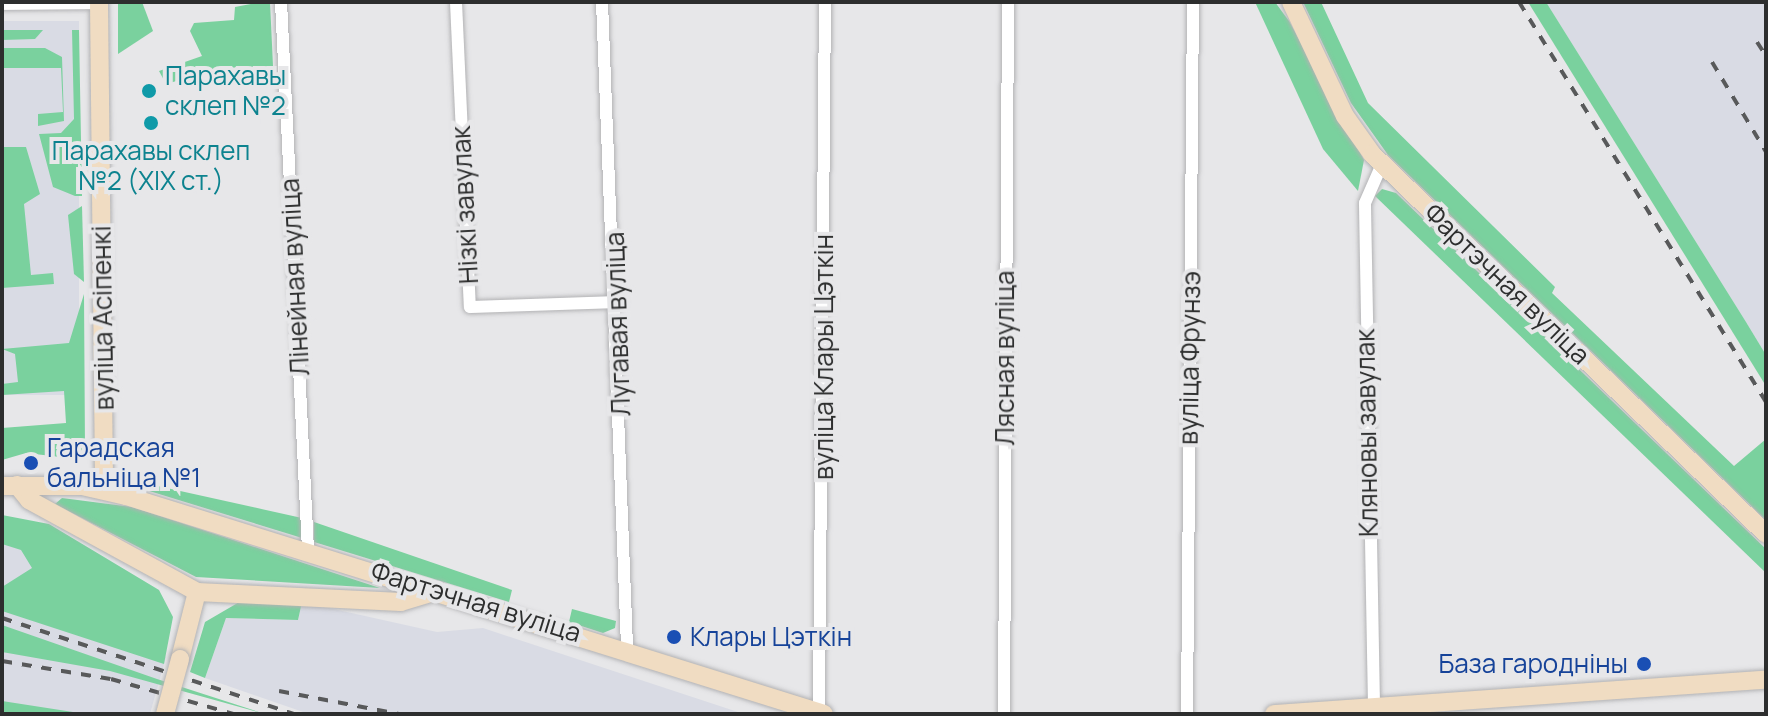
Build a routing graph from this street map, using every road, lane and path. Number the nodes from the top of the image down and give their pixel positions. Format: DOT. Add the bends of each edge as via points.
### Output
graph roads {
  1 [pos="281,2"];
  2 [pos="456,2"];
  3 [pos="602,2"];
  4 [pos="825,2"];
  5 [pos="1008,2"];
  6 [pos="1193,2"];
  7 [pos="1291,2"];
  8 [pos="99,3"];
  9 [pos="2,4"];
  10 [pos="1382,164"];
  11 [pos="619,302"];
  12 [pos="9,485"];
  13 [pos="104,490"];
  14 [pos="1766,534"];
  15 [pos="308,551"];
  16 [pos="438,591"];
  17 [pos="197,592"];
  18 [pos="627,647"];
  19 [pos="1766,680"];
  20 [pos="1374,706"];
  21 [pos="1346,712"];
  22 [pos="822,713"];
  23 [pos="165,714"];
  24 [pos="1004,714"];
  25 [pos="1187,714"];
  26 [pos="1274,714"];
  1 -- 15 [label="street, Лінейная вуліца"];
  2 -- 11 [label="street, Нізкі завулак" via="470,307"];
  3 -- 11 [label="street, Лугавая вуліца"];
  4 -- 22 [label="street, вуліца Клары Цэткін"];
  5 -- 24 [label="street, Лясная вуліца"];
  6 -- 25 [label="street, вуліца Фрунзэ"];
  7 -- 10 [label="main road, Фартэчная вуліца" via="1345,116"];
  8 -- 9 [label="street"];
  8 -- 13 [label="main road, вуліца Асіпенкі"];
  10 -- 14 [label="main road, Фартэчная вуліца"];
  10 -- 20 [label="street, Кляновы завулак" via="1365,203"];
  11 -- 18 [label="street, Лугавая вуліца"];
  12 -- 13 [label="main road, Фартэчная вуліца"];
  12 -- 17 [label="main road"];
  13 -- 15 [label="main road, Фартэчная вуліца"];
  15 -- 16 [label="main road, Фартэчная вуліца"];
  16 -- 17 [label="main road" via="401,602"];
  16 -- 18 [label="main road, Фартэчная вуліца"];
  17 -- 23 [label="main road, bridge"];
  18 -- 22 [label="main road, Фартэчная вуліца"];
  19 -- 20 [label="main road"];
  20 -- 21 [label="main road"];
  21 -- 26 [label="main road"];
}
